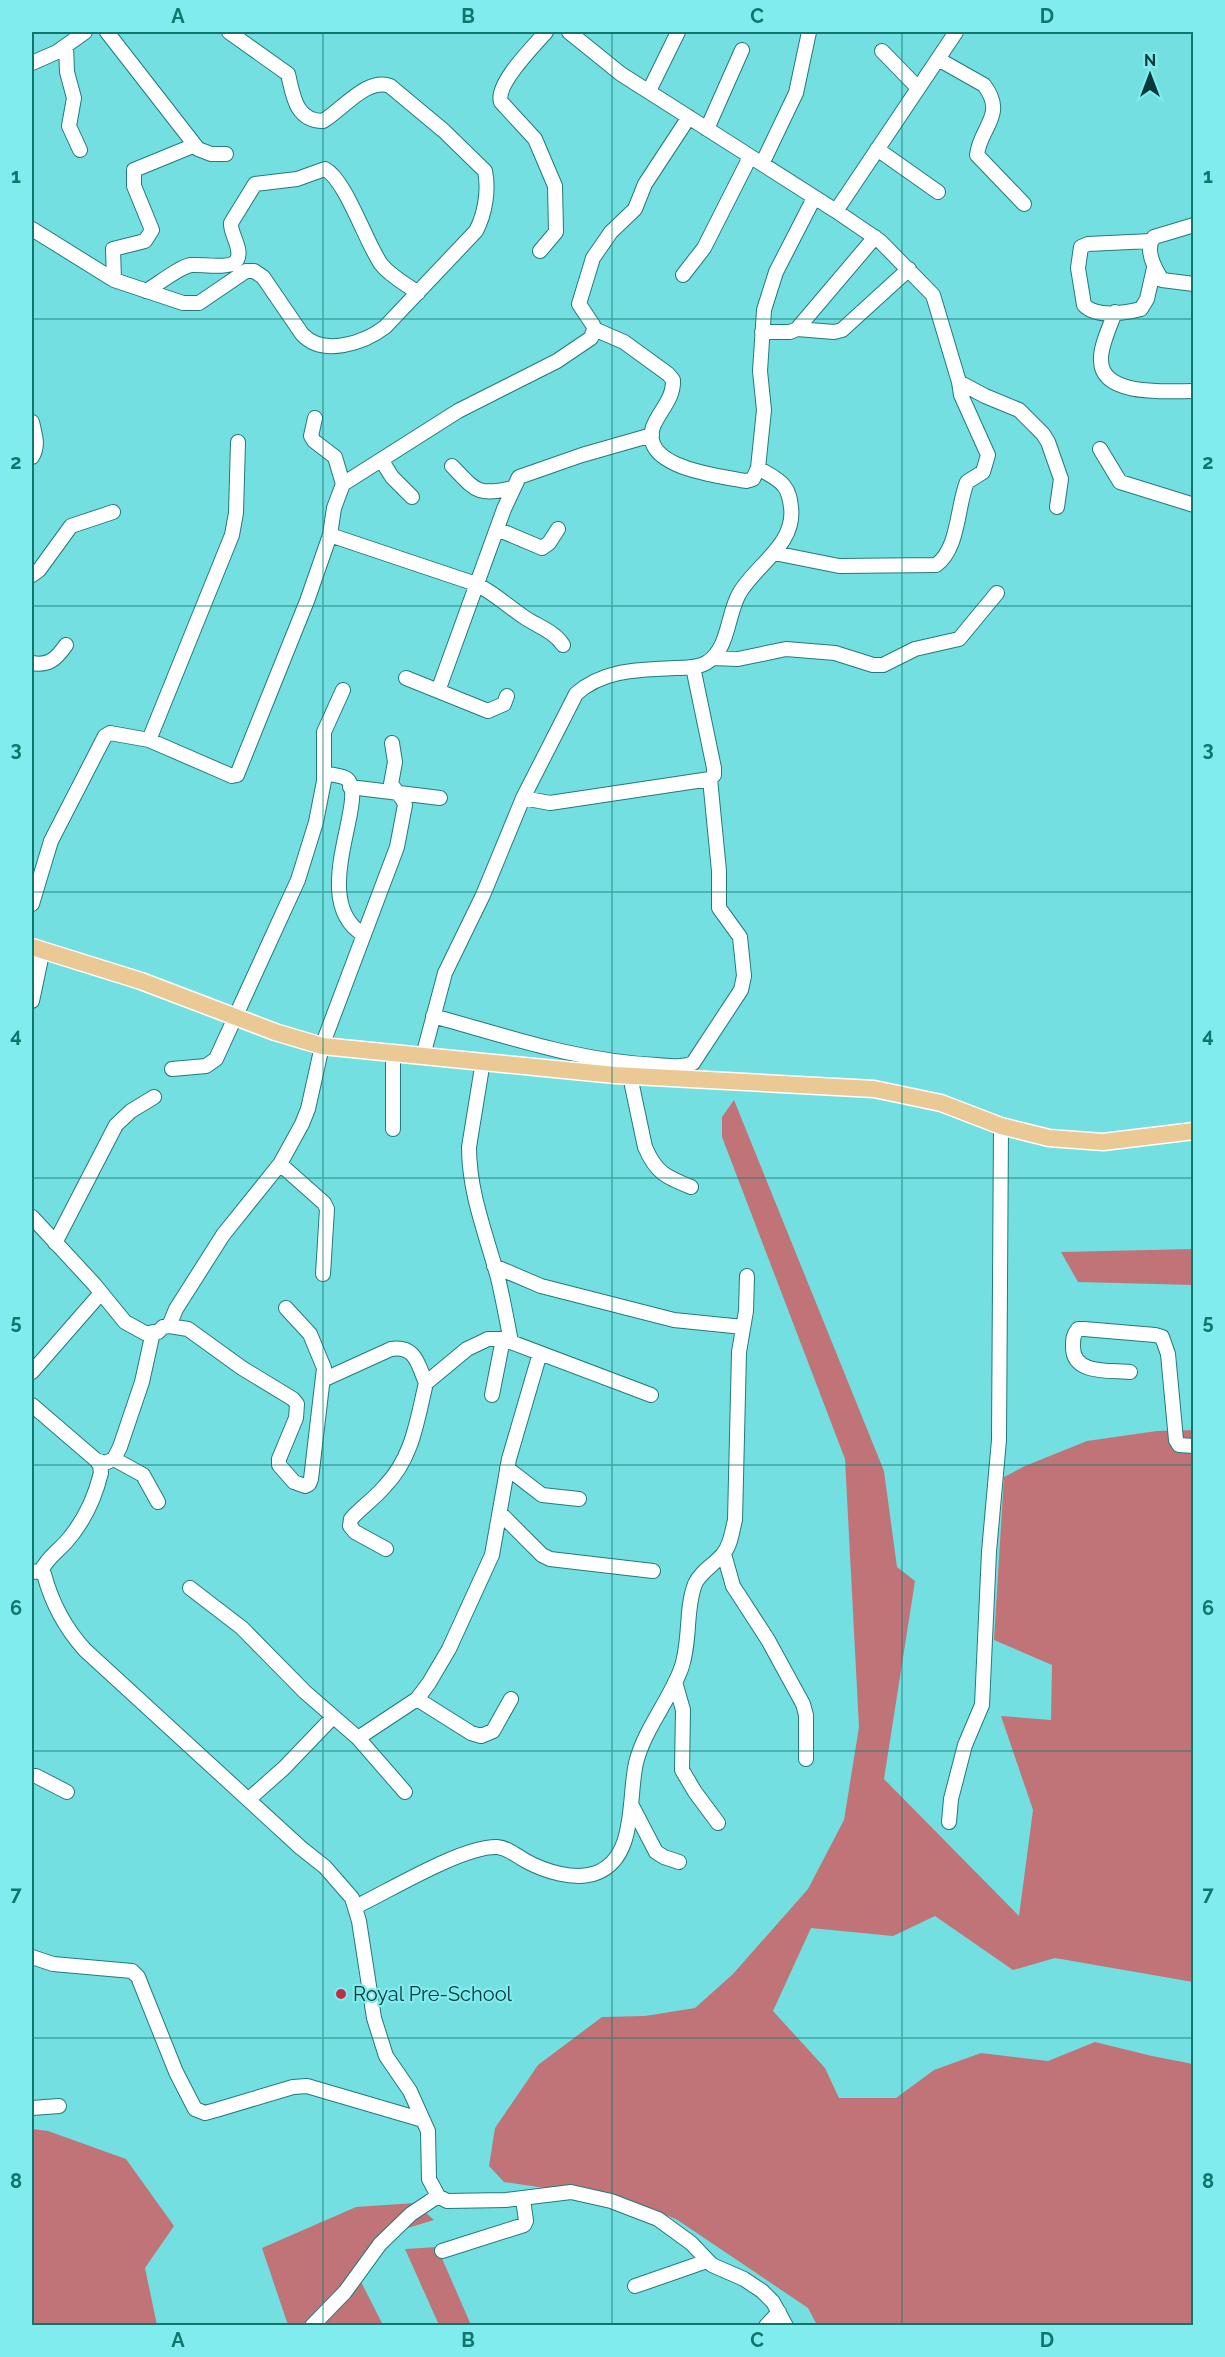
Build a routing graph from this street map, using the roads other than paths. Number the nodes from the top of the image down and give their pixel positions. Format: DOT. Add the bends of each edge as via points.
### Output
graph roads {
  1 [pos="85,32"];
  2 [pos="107,32"];
  3 [pos="229,32"];
  4 [pos="546,32"];
  5 [pos="568,32"];
  6 [pos="678,32"];
  7 [pos="809,32"];
  8 [pos="956,32"];
  9 [pos="66,46"];
  10 [pos="742,50"];
  11 [pos="882,51"];
  12 [pos="938,59"];
  13 [pos="32,63"];
  14 [pos="918,88"];
  15 [pos="649,91"];
  16 [pos="689,117"];
  17 [pos="708,129"];
  18 [pos="195,145"];
  19 [pos="877,149"];
  20 [pos="80,150"];
  21 [pos="226,154"];
  22 [pos="756,161"];
  23 [pos="938,192"];
  24 [pos="814,198"];
  25 [pos="1024,204"];
  26 [pos="836,211"];
  27 [pos="1194,225"];
  28 [pos="32,229"];
  29 [pos="875,237"];
  30 [pos="1151,241"];
  31 [pos="540,251"];
  32 [pos="1154,268"];
  33 [pos="909,269"];
  34 [pos="683,275"];
  35 [pos="114,280"];
  36 [pos="1194,284"];
  37 [pos="146,291"];
  38 [pos="418,292"];
  39 [pos="1115,312"];
  40 [pos="594,329"];
  41 [pos="797,329"];
  42 [pos="762,332"];
  43 [pos="959,382"];
  44 [pos="1194,391"];
  45 [pos="315,418"];
  46 [pos="32,422"];
  47 [pos="652,435"];
  48 [pos="238,442"];
  49 [pos="1100,449"];
  50 [pos="32,457"];
  51 [pos="382,461"];
  52 [pos="452,465"];
  53 [pos="758,468"];
  54 [pos="343,484"];
  55 [pos="513,488"];
  56 [pos="412,497"];
  57 [pos="1194,506"];
  58 [pos="1057,507"];
  59 [pos="113,512"];
  60 [pos="497,529"];
  61 [pos="558,529"];
  62 [pos="330,535"];
  63 [pos="774,553"];
  64 [pos="32,575"];
  65 [pos="476,584"];
  66 [pos="997,593"];
  67 [pos="66,645"];
  68 [pos="563,645"];
  69 [pos="713,658"];
  70 [pos="32,663"];
  71 [pos="693,667"];
  72 [pos="406,678"];
  73 [pos="343,690"];
  74 [pos="438,691"];
  75 [pos="507,696"];
  76 [pos="149,740"];
  77 [pos="392,743"];
  78 [pos="324,773"];
  79 [pos="710,779"];
  80 [pos="350,787"];
  81 [pos="396,793"];
  82 [pos="440,798"];
  83 [pos="523,798"];
  84 [pos="32,904"];
  85 [pos="364,935"];
  86 [pos="37,948"];
  87 [pos="32,1001"];
  88 [pos="234,1016"];
  89 [pos="433,1016"];
  90 [pos="322,1046"];
  91 [pos="393,1053"];
  92 [pos="423,1056"];
  93 [pos="483,1061"];
  94 [pos="172,1069"];
  95 [pos="630,1076"];
  96 [pos="154,1098"];
  97 [pos="1001,1126"];
  98 [pos="393,1129"];
  99 [pos="1194,1131"];
  100 [pos="280,1164"];
  101 [pos="691,1187"];
  102 [pos="32,1217"];
  103 [pos="55,1243"];
  104 [pos="494,1266"];
  105 [pos="323,1274"];
  106 [pos="747,1276"];
  107 [pos="101,1293"];
  108 [pos="286,1308"];
  109 [pos="169,1326"];
  110 [pos="743,1327"];
  111 [pos="153,1332"];
  112 [pos="507,1340"];
  113 [pos="540,1353"];
  114 [pos="32,1372"];
  115 [pos="1130,1372"];
  116 [pos="325,1379"];
  117 [pos="426,1383"];
  118 [pos="492,1395"];
  119 [pos="651,1395"];
  120 [pos="32,1405"];
  121 [pos="1194,1446"];
  122 [pos="114,1459"];
  123 [pos="96,1460"];
  124 [pos="507,1468"];
  125 [pos="579,1499"];
  126 [pos="158,1502"];
  127 [pos="500,1514"];
  128 [pos="386,1550"];
  129 [pos="723,1554"];
  130 [pos="36,1571"];
  131 [pos="653,1571"];
  132 [pos="190,1588"];
  133 [pos="675,1682"];
  134 [pos="511,1699"];
  135 [pos="412,1702"];
  136 [pos="333,1718"];
  137 [pos="358,1738"];
  138 [pos="806,1759"];
  139 [pos="32,1776"];
  140 [pos="67,1792"];
  141 [pos="405,1792"];
  142 [pos="249,1800"];
  143 [pos="630,1804"];
  144 [pos="948,1822"];
  145 [pos="718,1823"];
  146 [pos="679,1862"];
  147 [pos="355,1907"];
  148 [pos="32,1957"];
  149 [pos="58,2106"];
  150 [pos="32,2108"];
  151 [pos="423,2120"];
  152 [pos="438,2196"];
  153 [pos="523,2199"];
  154 [pos="442,2251"];
  155 [pos="707,2261"];
  156 [pos="635,2286"];
  157 [pos="779,2312"];
  158 [pos="312,2325"];
  159 [pos="766,2325"];
  160 [pos="786,2325"];
  1 -- 9 [label="street"];
  2 -- 18 [label="street"];
  3 -- 38 [label="street" via="288,74 294,102 315,122 323,122 369,87 383,84 439,127 485,171 487,186 476,231"];
  4 -- 31 [label="street" via="503,84 499,96 535,139 555,186 556,232"];
  5 -- 15 [label="street"];
  6 -- 15 [label="street"];
  7 -- 22 [label="street" via="796,93"];
  8 -- 12 [label="street"];
  9 -- 13 [label="street"];
  9 -- 20 [label="street" via="74,98 69,126"];
  10 -- 17 [label="street"];
  11 -- 14 [label="street"];
  12 -- 14 [label="street"];
  12 -- 25 [label="street" via="984,85 989,92 993,117 977,155"];
  14 -- 19 [label="street"];
  15 -- 16 [label="street"];
  16 -- 17 [label="street"];
  16 -- 40 [label="street" via="645,184 635,209 611,232 593,258 579,304"];
  17 -- 22 [label="street"];
  18 -- 21 [label="street" via="204,152"];
  18 -- 35 [label="street" via="134,170 134,186 152,230 145,241 113,249"];
  19 -- 23 [label="street"];
  19 -- 26 [label="street"];
  22 -- 24 [label="street"];
  22 -- 34 [label="street" via="704,248"];
  24 -- 26 [label="street"];
  24 -- 42 [label="street" via="776,272 764,310"];
  26 -- 29 [label="street"];
  27 -- 30 [label="street"];
  28 -- 35 [label="street"];
  29 -- 33 [label="street"];
  29 -- 41 [label="street"];
  30 -- 32 [label="street"];
  30 -- 39 [label="street" via="1081,247 1078,268 1083,305 1095,312"];
  32 -- 36 [label="street" via="1166,282"];
  32 -- 39 [label="street" via="1141,309"];
  33 -- 41 [label="street" via="842,330"];
  33 -- 43 [label="street" via="933,295"];
  35 -- 37 [label="street"];
  37 -- 38 [label="street" via="183,303 199,303 246,271 255,271 308,341 332,346 376,334"];
  37 -- 38 [label="street" via="190,265 234,263 238,252 231,223 255,184 297,179 325,169 353,207 382,265"];
  39 -- 44 [label="street" via="1101,362 1108,378 1132,388"];
  40 -- 47 [label="street" via="624,342 673,380 671,396"];
  40 -- 51 [label="street" via="591,338 562,358 458,411"];
  41 -- 42 [label="street"];
  42 -- 53 [label="street" via="764,410"];
  43 -- 58 [label="street" via="1019,410 1043,434 1061,479"];
  43 -- 63 [label="street" via="988,455 983,472 966,482 955,533 941,562 931,566 839,566"];
  45 -- 54 [label="street" via="311,436 335,458"];
  46 -- 50 [label="street" via="36,448"];
  47 -- 53 [label="street" via="658,454 697,471 746,481 753,479"];
  47 -- 55 [label="street" via="522,475"];
  48 -- 76 [label="street" via="232,535"];
  49 -- 57 [label="street" via="1120,482"];
  51 -- 54 [label="street"];
  51 -- 56 [label="street"];
  52 -- 55 [label="street" via="478,490 491,493"];
  53 -- 63 [label="street" via="784,486 789,495 792,522"];
  54 -- 62 [label="street"];
  55 -- 60 [label="street"];
  59 -- 64 [label="street" via="71,526"];
  60 -- 61 [label="street" via="542,548"];
  60 -- 65 [label="street"];
  62 -- 65 [label="street"];
  62 -- 76 [label="street" via="237,774 225,775"];
  63 -- 69 [label="street" via="739,593"];
  65 -- 68 [label="street" via="555,635"];
  65 -- 74 [label="street"];
  66 -- 69 [label="street" via="959,639 915,649 882,665 835,653 786,649 738,659"];
  67 -- 70 [label="street" via="54,661"];
  69 -- 71 [label="street"];
  71 -- 79 [label="street" via="714,768"];
  71 -- 83 [label="street" via="630,670 590,682 576,694"];
  72 -- 74 [label="street"];
  73 -- 78 [label="street" via="324,732"];
  74 -- 75 [label="street" via="488,711 504,704"];
  76 -- 84 [label="street" via="110,733 105,736 51,841"];
  77 -- 81 [label="street" via="395,762 391,784"];
  78 -- 80 [label="street" via="345,778"];
  78 -- 88 [label="street" via="318,813 298,880"];
  79 -- 83 [label="street" via="550,803"];
  79 -- 89 [label="street" via="719,908 740,937 743,983 693,1063 624,1063"];
  80 -- 81 [label="street"];
  80 -- 85 [label="street" via="353,805 342,848 341,902 347,921"];
  81 -- 82 [label="street"];
  81 -- 85 [label="street" via="405,805 397,847"];
  83 -- 89 [label="street" via="445,973"];
  85 -- 90 [label="street"];
  86 -- 87 [label="street"];
  86 -- 88 [label="main road"];
  88 -- 90 [label="main road"];
  88 -- 94 [label="street" via="211,1064"];
  89 -- 92 [label="street"];
  90 -- 91 [label="main road"];
  90 -- 100 [label="street" via="308,1109"];
  91 -- 92 [label="main road"];
  91 -- 98 [label="street"];
  92 -- 93 [label="main road"];
  93 -- 95 [label="main road"];
  93 -- 104 [label="street" via="469,1160 476,1207"];
  95 -- 97 [label="main road" via="873,1089 941,1103"];
  95 -- 101 [label="street" via="650,1157 665,1176"];
  96 -- 103 [label="street" via="116,1125"];
  97 -- 99 [label="main road" via="1049,1138 1103,1142"];
  97 -- 144 [label="street" via="999,1440 988,1552 982,1705 965,1745"];
  100 -- 105 [label="street" via="327,1209"];
  100 -- 109 [label="street" via="224,1235"];
  102 -- 103 [label="street"];
  103 -- 107 [label="street"];
  104 -- 110 [label="street" via="541,1286 675,1320"];
  104 -- 112 [label="street"];
  106 -- 110 [label="street"];
  107 -- 111 [label="street" via="125,1322 145,1333"];
  107 -- 114 [label="street"];
  108 -- 116 [label="street" via="310,1334 323,1361"];
  109 -- 111 [label="street"];
  109 -- 116 [label="street" via="189,1329 297,1404 296,1418 279,1465 294,1482 305,1486 311,1479"];
  110 -- 129 [label="street" via="735,1520"];
  111 -- 122 [label="street" via="142,1382"];
  112 -- 113 [label="street"];
  112 -- 117 [label="street" via="488,1339 467,1349"];
  112 -- 118 [label="street"];
  113 -- 119 [label="street"];
  113 -- 124 [label="street"];
  115 -- 121 [label="street" via="1081,1365 1073,1353 1073,1335 1084,1329 1162,1337 1168,1354 1176,1440"];
  116 -- 117 [label="street" via="401,1347 413,1355"];
  117 -- 128 [label="street" via="410,1450 386,1486 351,1519 354,1532"];
  120 -- 123 [label="street"];
  122 -- 123 [label="street" via="105,1463"];
  122 -- 126 [label="street" via="139,1471"];
  123 -- 130 [label="street" via="101,1473 82,1521"];
  124 -- 125 [label="street" via="542,1496"];
  124 -- 127 [label="street"];
  127 -- 131 [label="street" via="550,1559"];
  127 -- 135 [label="street" via="482,1581 449,1650"];
  129 -- 133 [label="street" via="696,1581 687,1649"];
  129 -- 138 [label="street" via="734,1586 801,1698 806,1715"];
  130 -- 142 [label="street" via="66,1628 85,1650"];
  132 -- 136 [label="street" via="242,1628"];
  133 -- 143 [label="street" via="636,1763"];
  133 -- 145 [label="street" via="683,1710 682,1770"];
  134 -- 135 [label="street" via="493,1731 481,1736"];
  135 -- 137 [label="street"];
  136 -- 137 [label="street"];
  136 -- 142 [label="street"];
  137 -- 141 [label="street"];
  139 -- 140 [label="street"];
  142 -- 147 [label="street" via="340,1882"];
  143 -- 146 [label="street" via="656,1852"];
  143 -- 147 [label="street" via="627,1831 617,1855 595,1874 571,1875 544,1868 498,1847 482,1849 455,1857"];
  147 -- 151 [label="street" via="374,2018 386,2056 410,2091"];
  148 -- 151 [label="street" via="53,1964 132,1971 195,2109 216,2110 307,2086"];
  149 -- 150 [label="street"];
  151 -- 152 [label="street" via="430,2143 429,2179"];
  152 -- 153 [label="street" via="447,2201"];
  152 -- 158 [label="street" via="411,2214 380,2244 345,2292"];
  153 -- 154 [label="street" via="524,2225"];
  153 -- 155 [label="street" via="571,2192 610,2201 658,2219 692,2243"];
  155 -- 156 [label="street"];
  155 -- 157 [label="street" via="762,2291"];
  157 -- 159 [label="street"];
  157 -- 160 [label="street"];
}
